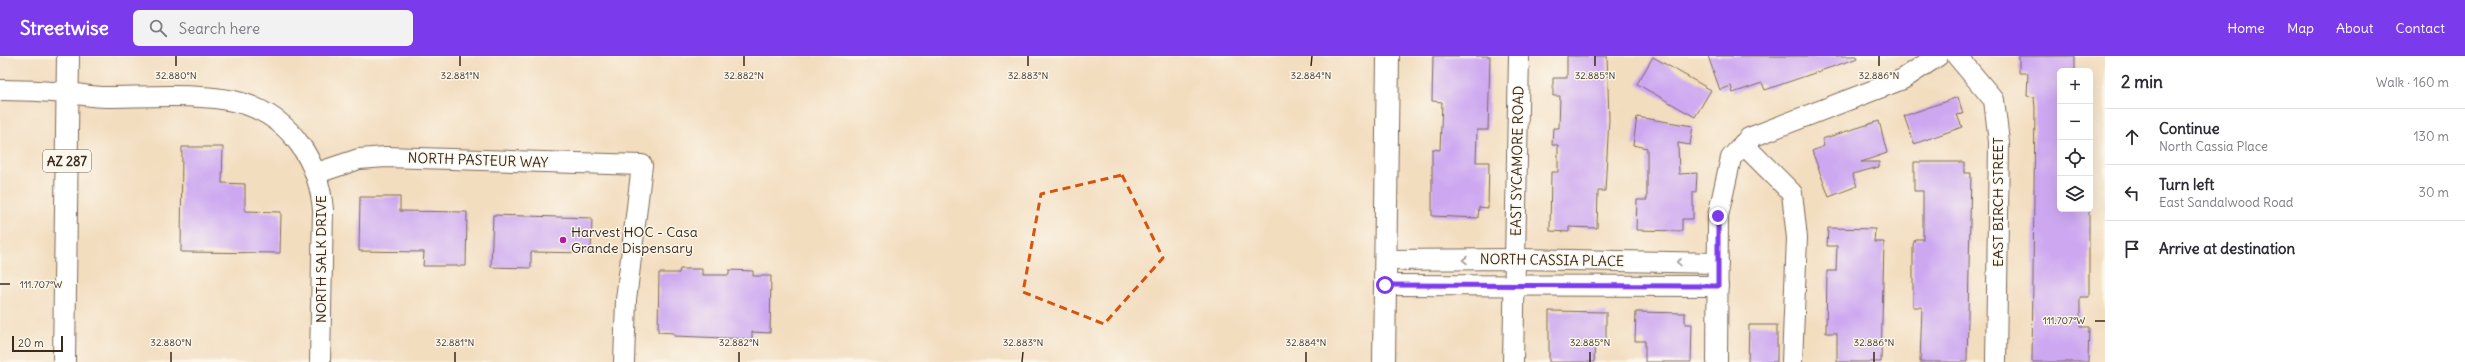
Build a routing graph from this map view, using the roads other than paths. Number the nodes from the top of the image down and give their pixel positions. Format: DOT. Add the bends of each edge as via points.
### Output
graph roads {
  1 [pos="68,56"];
  2 [pos="1388,56"];
  3 [pos="1519,56"];
  4 [pos="1938,56"];
  5 [pos="1957,56"];
  6 [pos="0,90"];
  7 [pos="68,93"];
  8 [pos="1743,144"];
  9 [pos="317,173"];
  10 [pos="1516,259"];
  11 [pos="1386,260"];
  12 [pos="1718,263"];
  13 [pos="1385,285"];
  14 [pos="1516,286"];
  15 [pos="1718,286"];
  16 [pos="64,362"];
  17 [pos="320,362"];
  18 [pos="624,362"];
  19 [pos="1384,362"];
  20 [pos="1514,362"];
  21 [pos="1717,362"];
  22 [pos="1792,362"];
  23 [pos="1996,362"];
  1 -- 7 [label="street, AZ 287"];
  2 -- 11 [label="street"];
  3 -- 10 [label="street, EAST SYCAMORE ROAD"];
  4 -- 8 [label="street" via="1903,79 1749,138"];
  5 -- 23 [label="street, EAST BIRCH STREET" via="1994,100 1998,135"];
  6 -- 7 [label="street, NORTH SALK DRIVE"];
  7 -- 9 [label="street, NORTH SALK DRIVE" via="100,97 215,99 245,104 266,114 288,130 304,150"];
  7 -- 16 [label="street, AZ 287"];
  8 -- 12 [label="street" via="1731,158 1720,209"];
  8 -- 22 [label="street" via="1792,194 1797,238"];
  9 -- 17 [label="street, NORTH SALK DRIVE" via="323,210"];
  9 -- 18 [label="street, NORTH PASTEUR WAY" via="359,159 386,157 642,165 626,300"];
  10 -- 11 [label="street, NORTH CASSIA PLACE, one-way"];
  12 -- 10 [label="street, NORTH CASSIA PLACE, one-way"];
  10 -- 14 [label="street, EAST SYCAMORE ROAD"];
  11 -- 13 [label="street"];
  12 -- 15 [label="street"];
  13 -- 14 [label="street, NORTH CASSIA PLACE"];
  13 -- 19 [label="street"];
  14 -- 15 [label="street, NORTH CASSIA PLACE"];
  14 -- 20 [label="street, EAST SYCAMORE ROAD"];
  15 -- 21 [label="street"];
}
